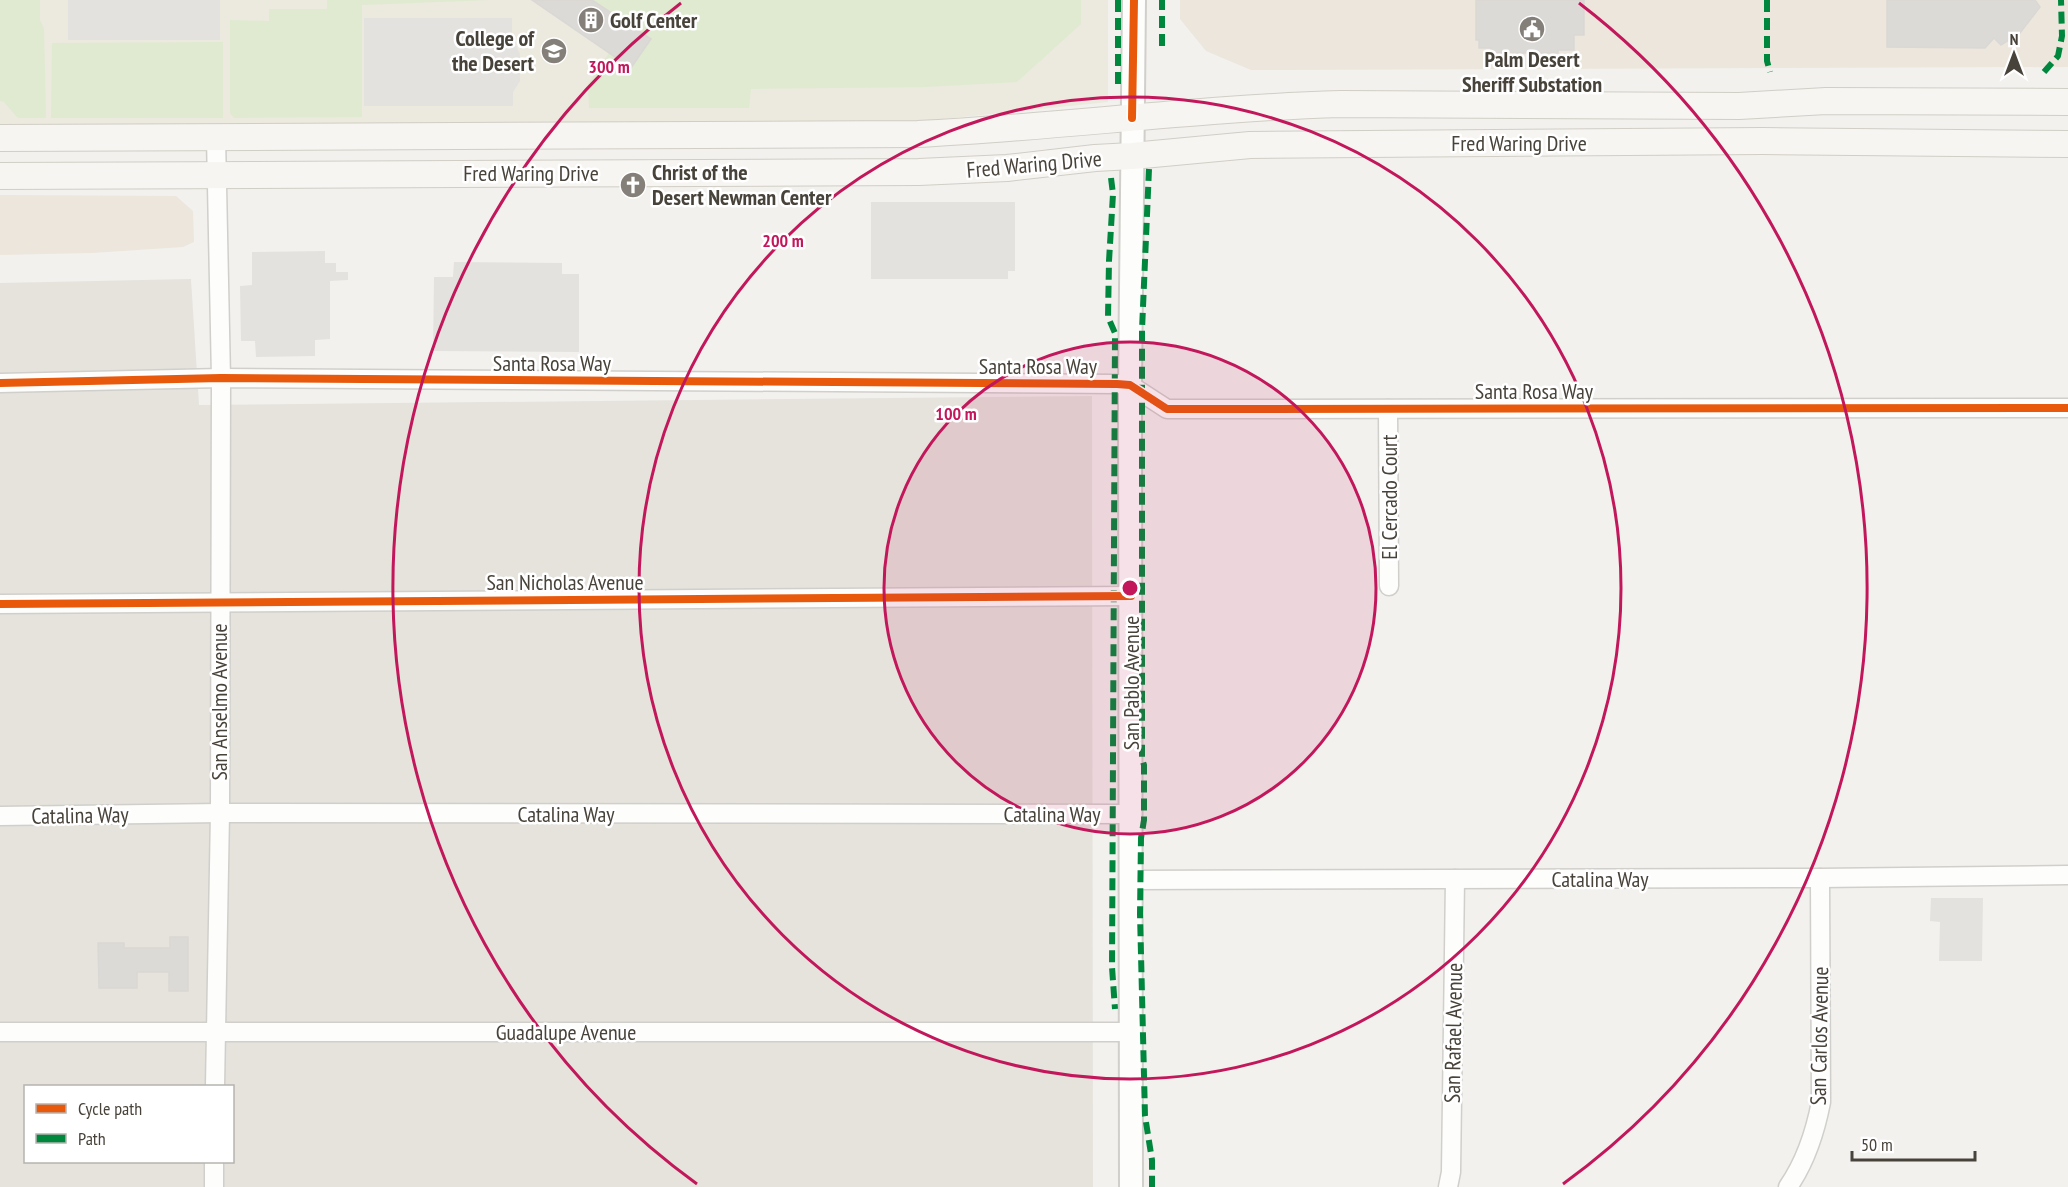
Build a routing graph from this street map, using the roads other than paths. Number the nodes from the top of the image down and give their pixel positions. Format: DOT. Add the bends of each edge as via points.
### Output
graph roads {
  1 [pos="1134,0"];
  2 [pos="2068,102"];
  3 [pos="1132,117"];
  4 [pos="216,137"];
  5 [pos="0,138"];
  6 [pos="2068,144"];
  7 [pos="1132,156"];
  8 [pos="216,175"];
  9 [pos="0,176"];
  10 [pos="221,378"];
  11 [pos="0,383"];
  12 [pos="1130,385"];
  13 [pos="2068,408"];
  14 [pos="1388,409"];
  15 [pos="1389,586"];
  16 [pos="1131,596"];
  17 [pos="219,603"];
  18 [pos="0,604"];
  19 [pos="220,813"];
  20 [pos="1131,814"];
  21 [pos="0,816"];
  22 [pos="2068,875"];
  23 [pos="1820,878"];
  24 [pos="1455,879"];
  25 [pos="1131,880"];
  26 [pos="0,1032"];
  27 [pos="216,1032"];
  28 [pos="1131,1032"];
  29 [pos="215,1085"];
  30 [pos="214,1163"];
  31 [pos="214,1187"];
  32 [pos="1131,1187"];
  33 [pos="1448,1187"];
  34 [pos="1788,1187"];
  1 -- 3 [label="street, San Pablo Avenue"];
  2 -- 3 [label="main road, Fred Waring Drive" via="1826,101 1739,106 1341,104"];
  3 -- 4 [label="main road, Fred Waring Drive" via="918,134"];
  3 -- 7 [label="street, San Pablo Avenue"];
  4 -- 5 [label="main road, Fred Waring Drive"];
  4 -- 8 [label="street, San Anselmo Avenue"];
  6 -- 7 [label="main road, Fred Waring Drive" via="1763,141 1262,145"];
  7 -- 8 [label="main road, Fred Waring Drive" via="919,172"];
  7 -- 12 [label="street, San Pablo Avenue"];
  8 -- 9 [label="main road, Fred Waring Drive"];
  8 -- 10 [label="street, San Anselmo Avenue"];
  10 -- 11 [label="street, Santa Rosa Way"];
  10 -- 12 [label="street, Santa Rosa Way"];
  10 -- 17 [label="street, San Anselmo Avenue"];
  12 -- 14 [label="street, Santa Rosa Way" via="1167,410"];
  12 -- 16 [label="street, San Pablo Avenue"];
  13 -- 14 [label="street, Santa Rosa Way"];
  14 -- 15 [label="street, El Cercado Court"];
  16 -- 17 [label="street, San Nicholas Avenue"];
  16 -- 20 [label="street, San Pablo Avenue"];
  17 -- 18 [label="street, San Nicholas Avenue"];
  17 -- 19 [label="street, San Anselmo Avenue"];
  19 -- 20 [label="street, Catalina Way"];
  19 -- 21 [label="street, Catalina Way"];
  19 -- 27 [label="street, San Anselmo Avenue"];
  20 -- 25 [label="street, San Pablo Avenue"];
  22 -- 23 [label="street, Catalina Way"];
  23 -- 24 [label="street, Catalina Way"];
  23 -- 34 [label="street, San Carlos Avenue" via="1821,1102 1816,1131"];
  24 -- 25 [label="street, Catalina Way"];
  24 -- 33 [label="street, San Rafael Avenue"];
  25 -- 28 [label="street, San Pablo Avenue"];
  26 -- 27 [label="street, Guadalupe Avenue"];
  27 -- 28 [label="street, Guadalupe Avenue"];
  27 -- 29 [label="street, San Anselmo Avenue"];
  28 -- 32 [label="street, San Pablo Avenue"];
  30 -- 31 [label="street"];
}
